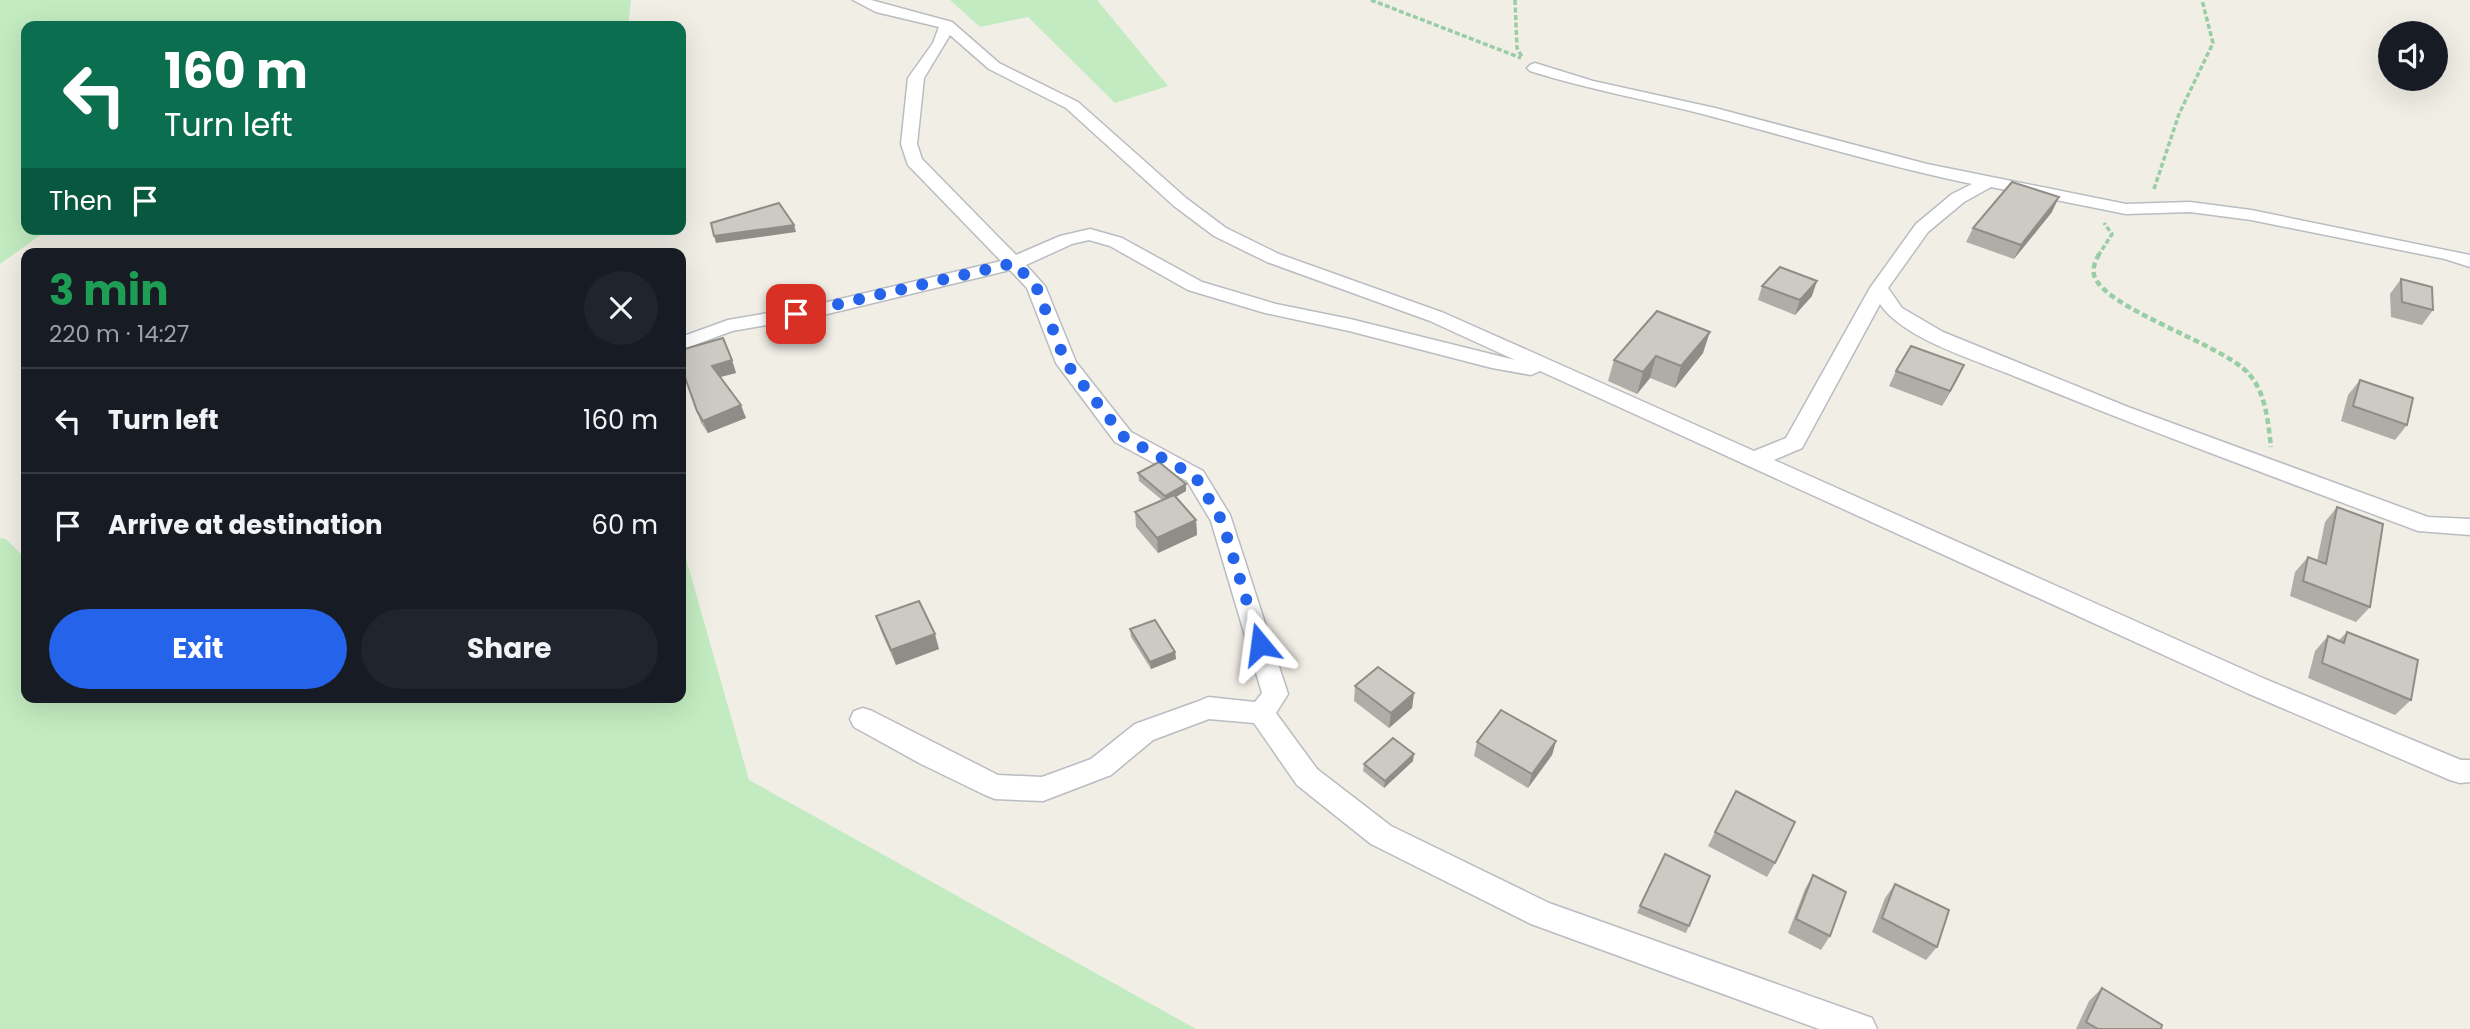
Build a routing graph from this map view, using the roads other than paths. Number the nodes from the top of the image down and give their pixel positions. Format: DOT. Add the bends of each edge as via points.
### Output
graph roads {
  1 [pos="859,0"];
  2 [pos="947,25"];
  3 [pos="1529,63"];
  4 [pos="1989,182"];
  5 [pos="2470,261"];
  6 [pos="1014,263"];
  7 [pos="1878,288"];
  8 [pos="686,342"];
  9 [pos="1562,374"];
  10 [pos="1753,460"];
  11 [pos="2470,527"];
  12 [pos="1262,713"];
  13 [pos="863,719"];
  14 [pos="2467,773"];
  15 [pos="1861,1029"];
  1 -- 2 [label="street"];
  2 -- 6 [label="street" via="916,78 909,144 914,161"];
  2 -- 9 [label="street" via="994,66 1072,105 1220,232 1273,258 1437,317"];
  3 -- 4 [label="street" via="1588,85"];
  4 -- 5 [label="street" via="2126,209 2190,207 2251,215"];
  4 -- 7 [label="street" via="1958,198 1922,228"];
  6 -- 8 [label="street" via="819,310 728,326"];
  6 -- 9 [label="street" via="1090,234 1116,242 1195,286 1272,309 1492,362"];
  6 -- 12 [label="street" via="1036,286 1066,363 1124,437 1195,476 1222,521 1275,694"];
  7 -- 10 [label="street" via="1794,443"];
  7 -- 11 [label="street" via="1895,312 1936,336 2121,412 2426,525"];
  9 -- 10 [label="street"];
  10 -- 14 [label="street" via="2256,686"];
  12 -- 13 [label="street" via="1208,708 1144,732 1101,766 1043,789 995,787"];
  12 -- 15 [label="street" via="1307,777 1381,835 1541,914"];
}
